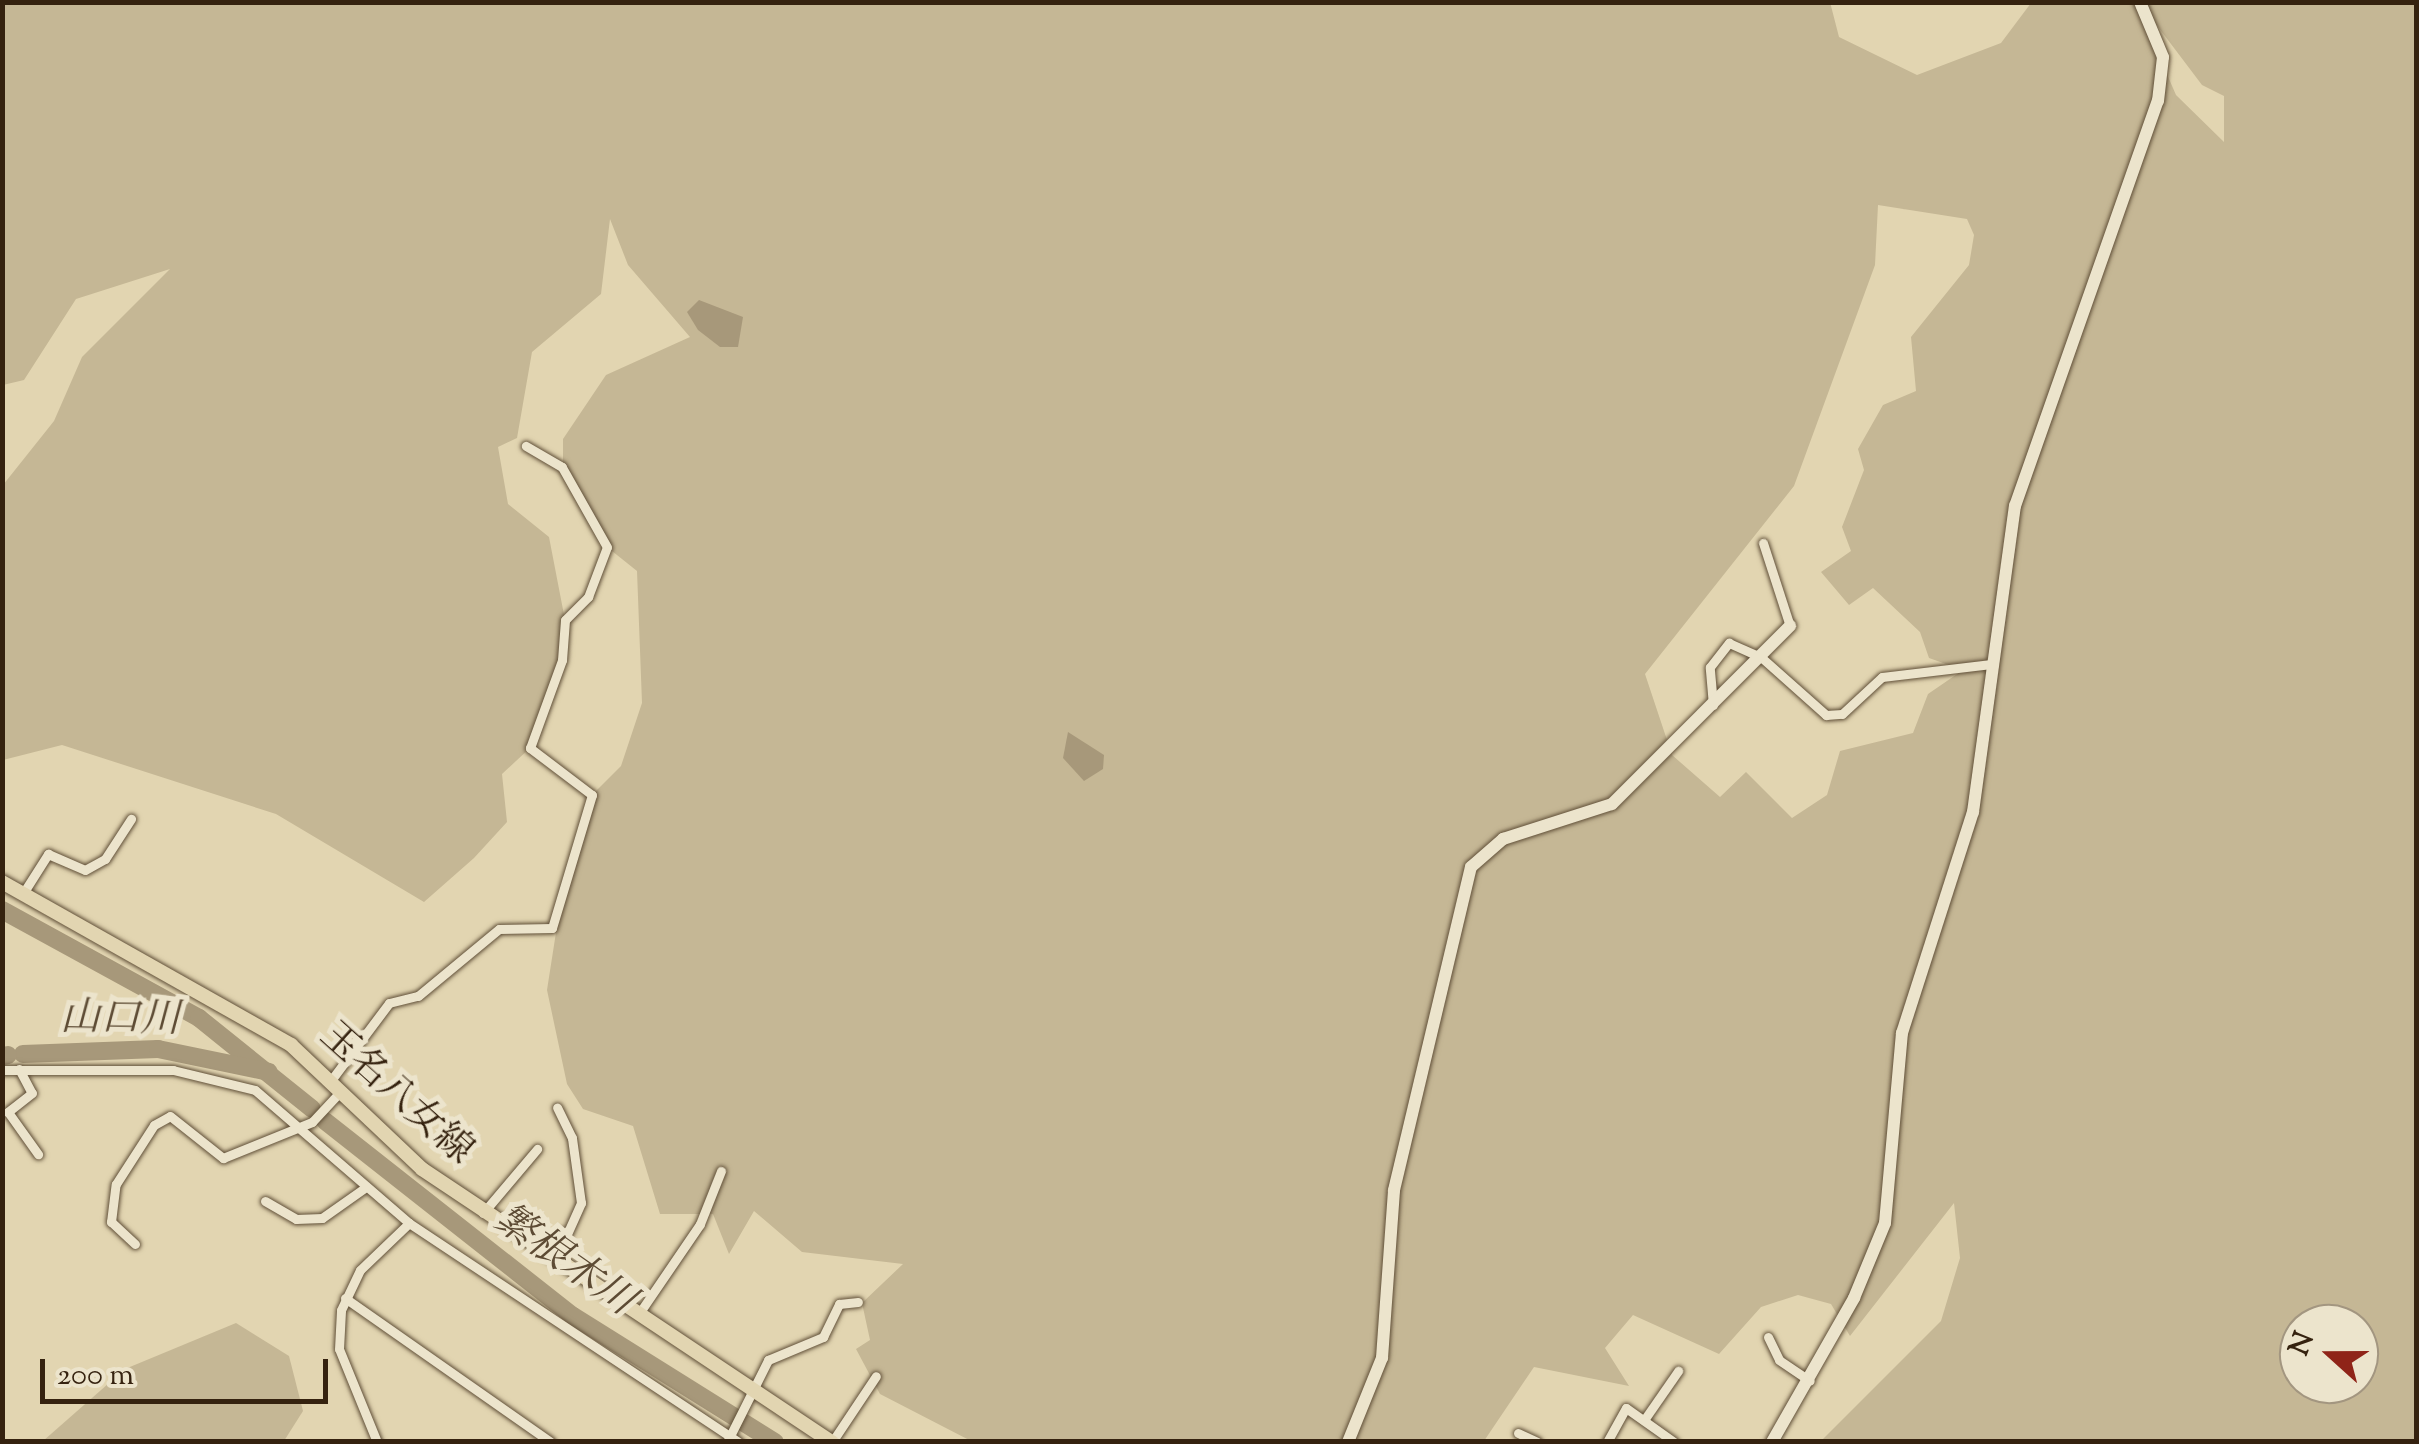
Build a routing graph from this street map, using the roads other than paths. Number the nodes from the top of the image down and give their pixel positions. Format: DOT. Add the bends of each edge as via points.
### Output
graph roads {
  1 [pos="2140,2"];
  2 [pos="526,446"];
  3 [pos="1763,544"];
  4 [pos="1790,626"];
  5 [pos="1762,658"];
  6 [pos="1991,664"];
  7 [pos="1713,708"];
  8 [pos="131,819"];
  9 [pos="2,882"];
  10 [pos="22,895"];
  11 [pos="19,1069"];
  12 [pos="2,1070"];
  13 [pos="334,1088"];
  14 [pos="558,1107"];
  15 [pos="5,1113"];
  16 [pos="298,1129"];
  17 [pos="537,1149"];
  18 [pos="38,1154"];
  19 [pos="720,1170"];
  20 [pos="366,1187"];
  21 [pos="265,1201"];
  22 [pos="483,1213"];
  23 [pos="410,1223"];
  24 [pos="562,1232"];
  25 [pos="134,1244"];
  26 [pos="550,1260"];
  27 [pos="345,1298"];
  28 [pos="858,1302"];
  29 [pos="637,1317"];
  30 [pos="1768,1337"];
  31 [pos="1678,1372"];
  32 [pos="876,1376"];
  33 [pos="1810,1382"];
  34 [pos="760,1391"];
  35 [pos="1644,1420"];
  36 [pos="1518,1433"];
  37 [pos="732,1440"];
  38 [pos="377,1442"];
  39 [pos="551,1442"];
  40 [pos="832,1442"];
  41 [pos="1348,1442"];
  42 [pos="1537,1442"];
  43 [pos="1607,1442"];
  44 [pos="1674,1442"];
  45 [pos="1772,1442"];
  1 -- 6 [label="street" via="2162,57 2158,101 2025,465"];
  2 -- 13 [label="street" via="562,466 607,547 588,597 565,620 562,660 530,748 592,794 552,928 499,929 418,996 389,1003"];
  3 -- 4 [label="street"];
  4 -- 5 [label="street"];
  5 -- 6 [label="street" via="1826,715 1842,714 1882,677"];
  5 -- 7 [label="street"];
  5 -- 7 [label="street" via="1728,642 1710,667"];
  6 -- 33 [label="street" via="1973,812 1902,1034 1884,1222"];
  7 -- 41 [label="street" via="1612,804 1503,839 1471,867 1394,1190 1382,1358"];
  8 -- 10 [label="street" via="105,859 85,870 48,854"];
  9 -- 10 [label="main road, 玉名八女線"];
  10 -- 13 [label="main road, 玉名八女線" via="291,1046"];
  11 -- 12 [label="street"];
  11 -- 15 [label="street" via="32,1093"];
  11 -- 16 [label="street" via="104,1066 226,1080 255,1090"];
  13 -- 16 [label="street"];
  13 -- 22 [label="main road, 玉名八女線"];
  14 -- 26 [label="street" via="572,1138 580,1203"];
  15 -- 18 [label="street"];
  16 -- 20 [label="street"];
  16 -- 25 [label="street" via="223,1158 170,1116 154,1125 116,1184 111,1222"];
  17 -- 22 [label="street"];
  19 -- 29 [label="street" via="700,1224"];
  20 -- 21 [label="street" via="322,1218 296,1219"];
  20 -- 23 [label="street"];
  22 -- 26 [label="main road, 玉名八女線"];
  23 -- 27 [label="street"];
  23 -- 37 [label="street"];
  24 -- 26 [label="street"];
  26 -- 29 [label="main road, 玉名八女線"];
  27 -- 38 [label="street" via="340,1350"];
  27 -- 39 [label="street"];
  28 -- 34 [label="street" via="840,1304 823,1337 768,1360"];
  29 -- 34 [label="main road, 玉名八女線"];
  30 -- 33 [label="street" via="1779,1360"];
  31 -- 35 [label="street"];
  32 -- 40 [label="street"];
  33 -- 45 [label="street"];
  34 -- 37 [label="street"];
  34 -- 40 [label="main road, 玉名八女線"];
  35 -- 43 [label="street" via="1620,1411"];
  35 -- 44 [label="street"];
  36 -- 42 [label="street"];
}
